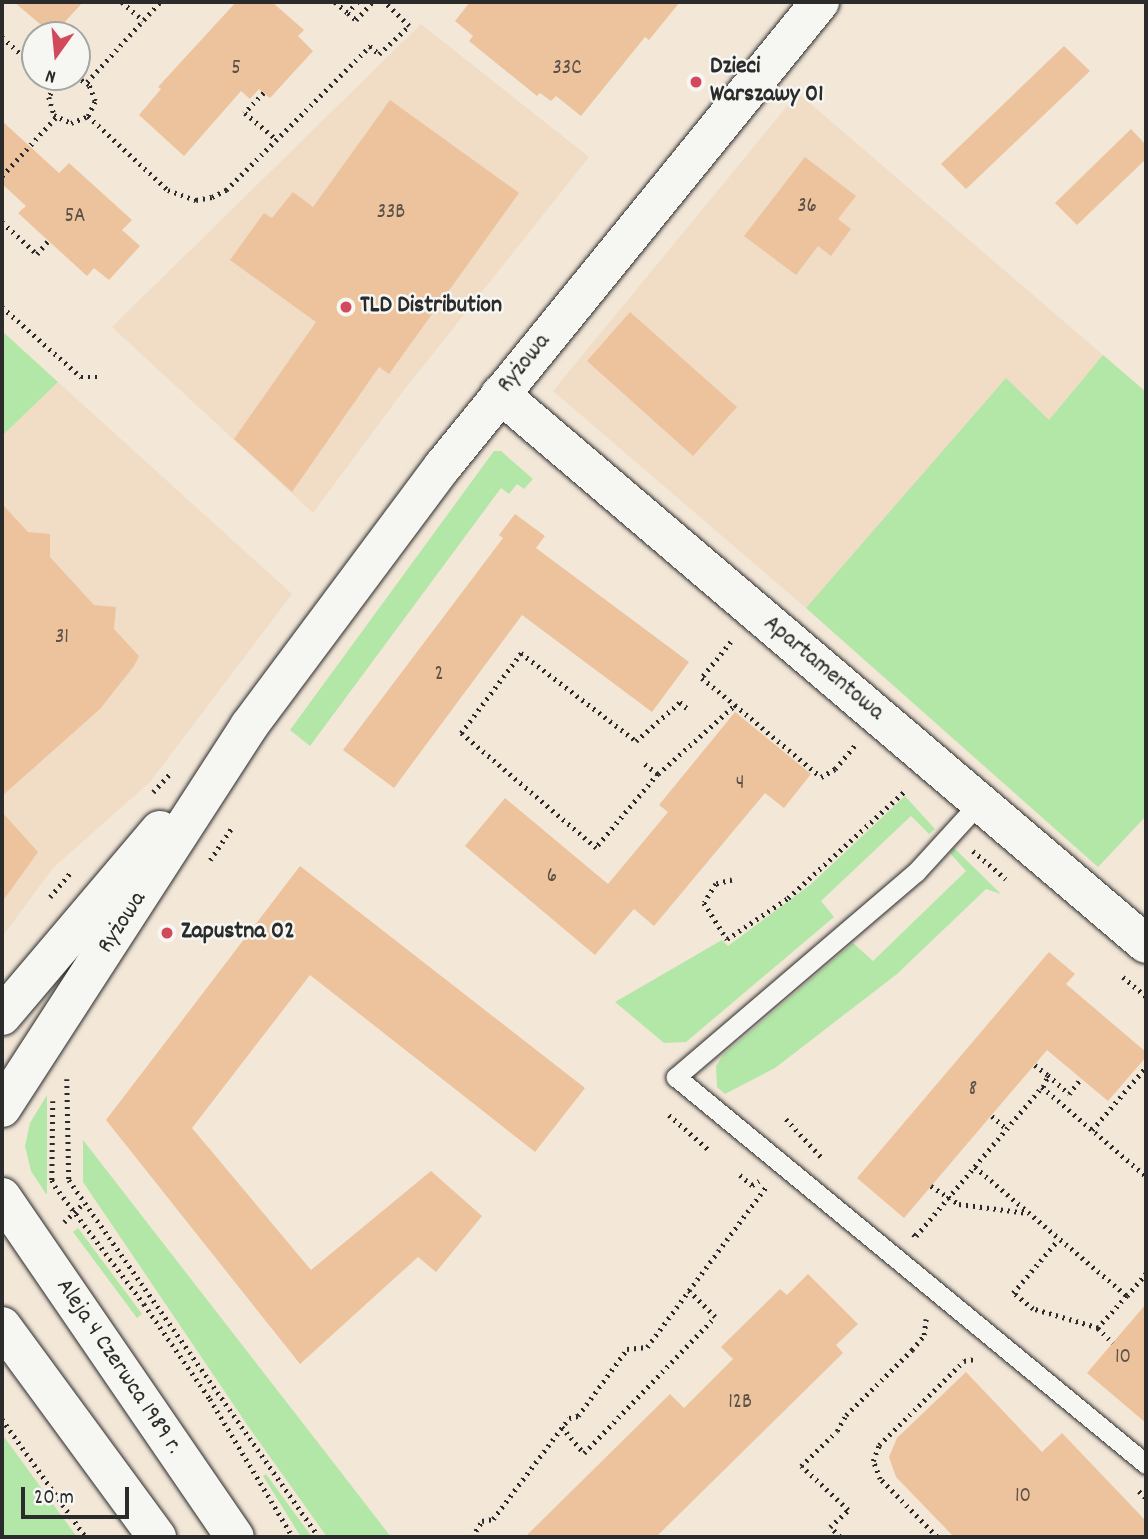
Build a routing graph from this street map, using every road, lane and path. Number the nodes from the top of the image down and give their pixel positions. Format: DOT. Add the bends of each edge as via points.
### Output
graph roads {
  1 [pos="122,2"];
  2 [pos="160,2"];
  3 [pos="335,2"];
  4 [pos="358,2"];
  5 [pos="372,2"];
  6 [pos="384,2"];
  7 [pos="820,2"];
  8 [pos="348,13"];
  9 [pos="143,20"];
  10 [pos="2,37"];
  11 [pos="21,54"];
  12 [pos="91,78"];
  13 [pos="52,91"];
  14 [pos="91,91"];
  15 [pos="264,93"];
  16 [pos="57,116"];
  17 [pos="88,116"];
  18 [pos="276,139"];
  19 [pos="2,176"];
  20 [pos="2,222"];
  21 [pos="48,241"];
  22 [pos="2,307"];
  23 [pos="102,377"];
  24 [pos="500,394"];
  25 [pos="731,642"];
  26 [pos="735,705"];
  27 [pos="690,711"];
  28 [pos="242,736"];
  29 [pos="856,744"];
  30 [pos="645,764"];
  31 [pos="658,775"];
  32 [pos="906,790"];
  33 [pos="980,802"];
  34 [pos="732,880"];
  35 [pos="1146,944"];
  36 [pos="2,1016"];
  37 [pos="1035,1065"];
  38 [pos="1146,1067"];
  39 [pos="67,1073"];
  40 [pos="1048,1075"];
  41 [pos="1081,1078"];
  42 [pos="1042,1087"];
  43 [pos="53,1099"];
  44 [pos="2,1108"];
  45 [pos="669,1115"];
  46 [pos="992,1116"];
  47 [pos="786,1119"];
  48 [pos="1007,1129"];
  49 [pos="1092,1130"];
  50 [pos="710,1151"];
  51 [pos="829,1165"];
  52 [pos="975,1167"];
  53 [pos="1146,1176"];
  54 [pos="769,1184"];
  55 [pos="931,1186"];
  56 [pos="61,1194"];
  57 [pos="2,1197"];
  58 [pos="947,1198"];
  59 [pos="55,1200"];
  60 [pos="84,1203"];
  61 [pos="75,1211"];
  62 [pos="1028,1213"];
  63 [pos="63,1222"];
  64 [pos="905,1227"];
  65 [pos="1058,1240"];
  66 [pos="1146,1273"];
  67 [pos="689,1291"];
  68 [pos="1127,1296"];
  69 [pos="2,1326"];
  70 [pos="1098,1328"];
  71 [pos="1113,1343"];
  72 [pos="912,1350"];
  73 [pos="946,1380"];
  74 [pos="2,1419"];
  75 [pos="562,1427"];
  76 [pos="1146,1464"];
  77 [pos="86,1537"];
  78 [pos="157,1537"];
  79 [pos="235,1537"];
  80 [pos="292,1537"];
  81 [pos="319,1537"];
  82 [pos="472,1537"];
  83 [pos="840,1537"];
  84 [pos="937,1537"];
  1 -- 9 [label="path"];
  2 -- 9 [label="path"];
  3 -- 8 [label="path"];
  4 -- 8 [label="path"];
  5 -- 8 [label="path" via="356,20"];
  6 -- 18 [label="path" via="409,26 379,54 370,46"];
  7 -- 24 [label="street, Ryżowa"];
  9 -- 12 [label="path"];
  10 -- 11 [label="path"];
  13 -- 16 [label="path" via="50,106"];
  14 -- 17 [label="path" via="95,101"];
  15 -- 18 [label="path" via="245,113"];
  16 -- 17 [label="path" via="71,123"];
  16 -- 19 [label="path"];
  17 -- 18 [label="path" via="168,190 196,200 226,190"];
  20 -- 21 [label="path" via="37,254"];
  22 -- 23 [label="path" via="81,377"];
  24 -- 28 [label="street, Ryżowa"];
  24 -- 33 [label="street, Apartamentowa"];
  25 -- 26 [label="path" via="702,678"];
  26 -- 29 [label="path" via="821,777 835,769"];
  26 -- 31 [label="path"];
  27 -- 31 [label="path" via="680,702 636,741 521,653 461,733 596,848"];
  28 -- 36 [label="street, Ryżowa"];
  28 -- 44 [label="street, Ryżowa"];
  30 -- 31 [label="path"];
  32 -- 34 [label="path" via="788,898 727,939 704,903 716,884"];
  33 -- 35 [label="street, Apartamentowa"];
  33 -- 76 [label="lane" via="916,872 676,1077"];
  37 -- 40 [label="path"];
  38 -- 49 [label="path"];
  39 -- 60 [label="path" via="67,1176"];
  40 -- 41 [label="path" via="1069,1094"];
  40 -- 42 [label="path"];
  42 -- 48 [label="path"];
  42 -- 49 [label="path"];
  43 -- 56 [label="path" via="52,1180"];
  45 -- 50 [label="path"];
  46 -- 48 [label="path"];
  47 -- 51 [label="path"];
  48 -- 52 [label="path"];
  49 -- 53 [label="path"];
  52 -- 58 [label="path"];
  52 -- 62 [label="path"];
  54 -- 67 [label="path"];
  55 -- 58 [label="path"];
  56 -- 59 [label="path"];
  56 -- 61 [label="path"];
  57 -- 79 [label="street, Aleja 4 Czerwca 1989 r."];
  58 -- 62 [label="path" via="959,1204"];
  58 -- 64 [label="path" via="916,1236"];
  60 -- 61 [label="path"];
  60 -- 81 [label="path"];
  61 -- 63 [label="path"];
  61 -- 80 [label="path" via="210,1399"];
  62 -- 65 [label="path"];
  65 -- 68 [label="path"];
  65 -- 70 [label="path" via="1013,1293 1033,1309"];
  66 -- 68 [label="path"];
  67 -- 75 [label="path" via="647,1347 627,1349 578,1416"];
  67 -- 75 [label="path" via="715,1317 584,1452"];
  68 -- 70 [label="path"];
  69 -- 78 [label="street"];
  70 -- 71 [label="path"];
  72 -- 83 [label="path" via="801,1466 848,1510 830,1527"];
  73 -- 84 [label="path" via="879,1445 873,1461 880,1479"];
  74 -- 77 [label="path"];
  75 -- 82 [label="path" via="493,1519 482,1521"];
}
